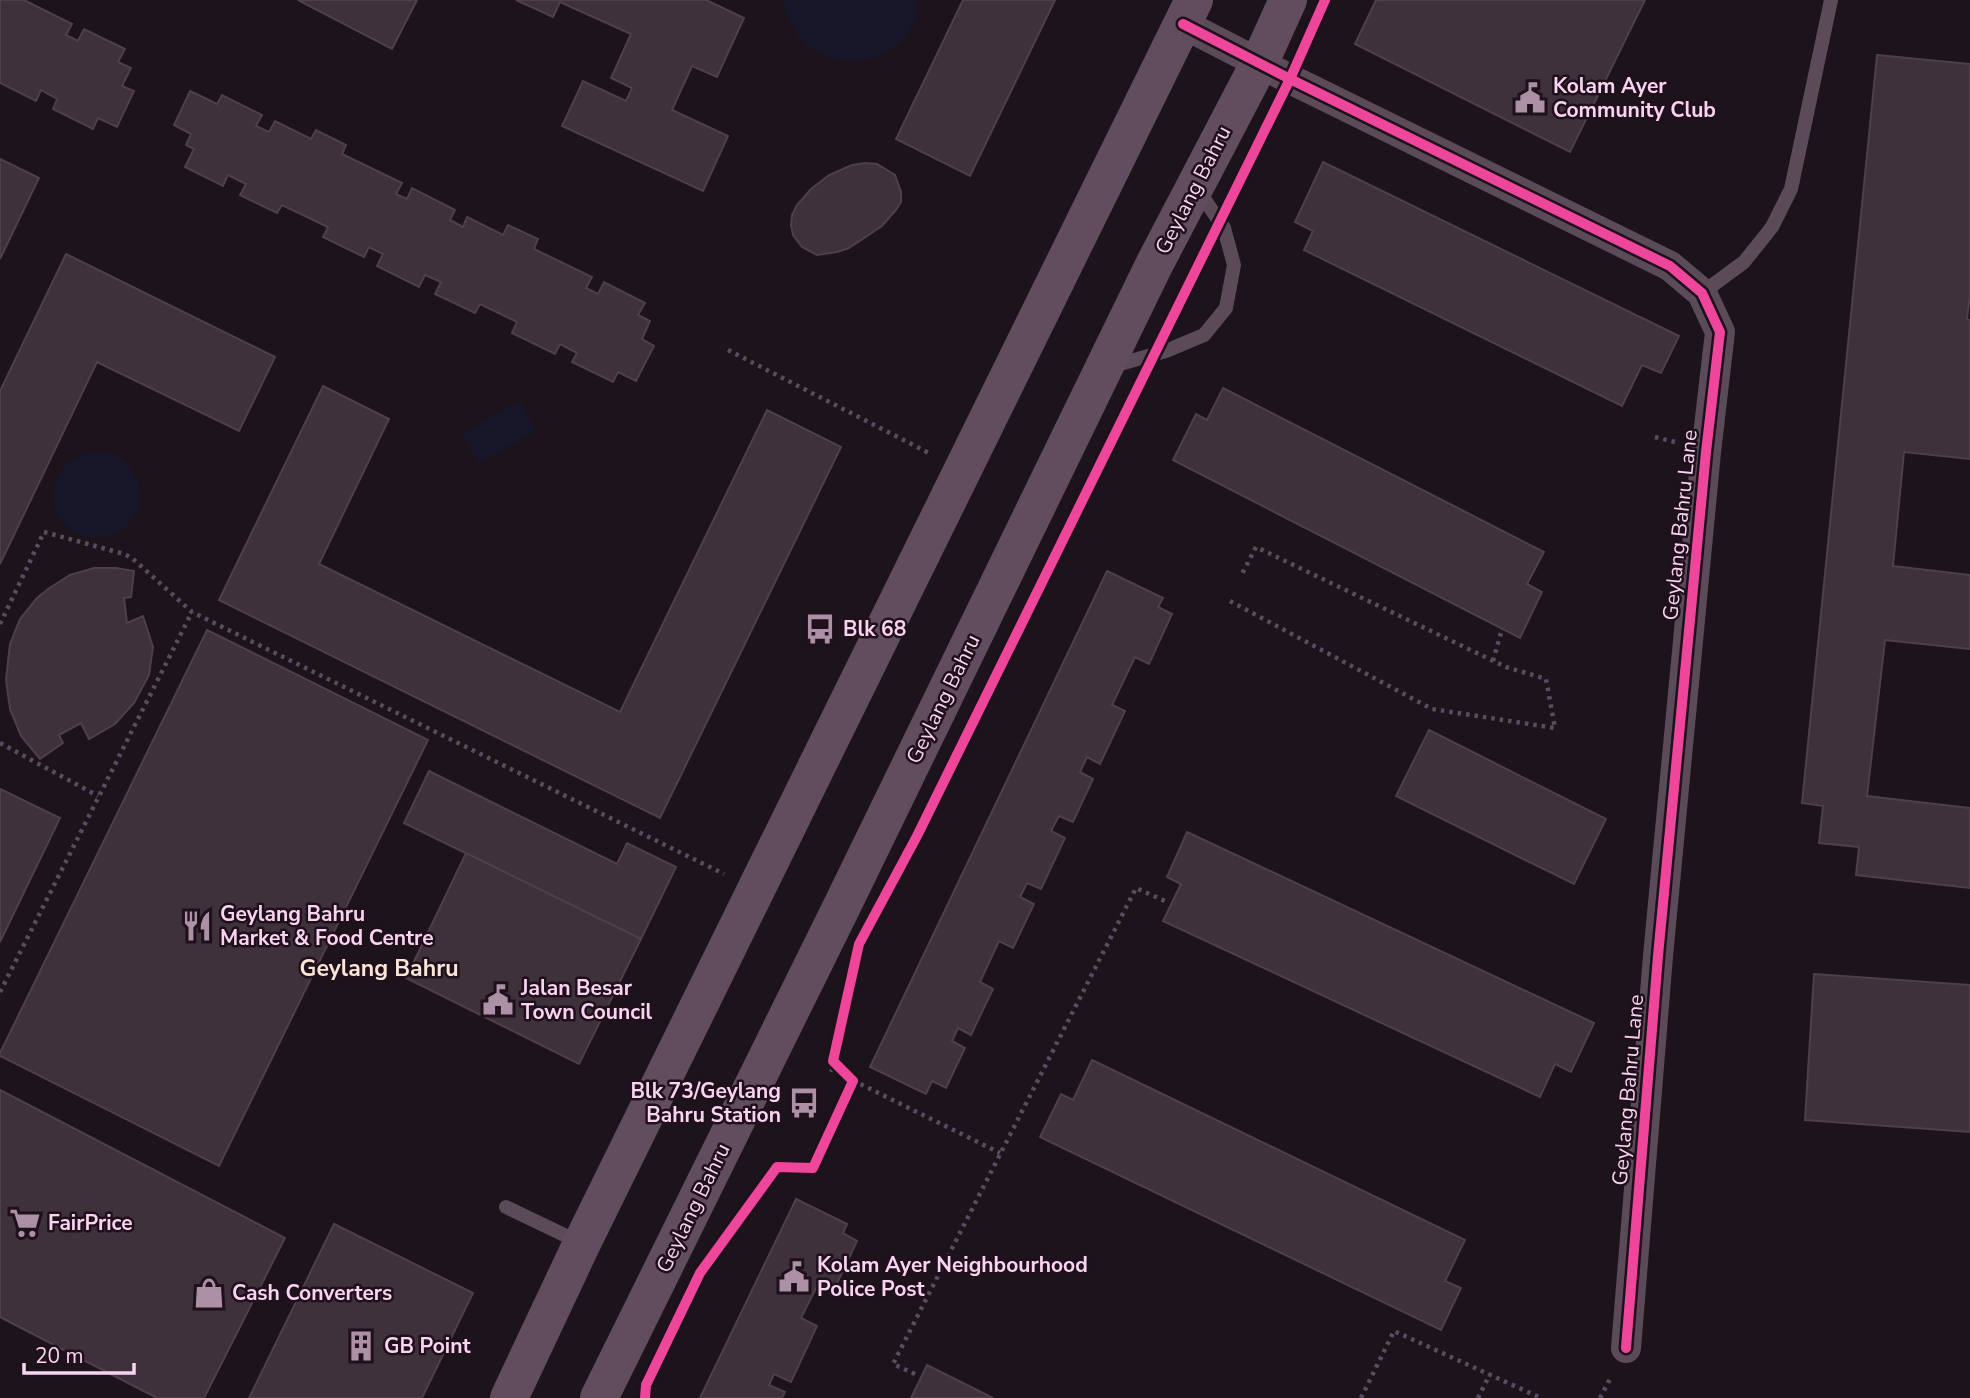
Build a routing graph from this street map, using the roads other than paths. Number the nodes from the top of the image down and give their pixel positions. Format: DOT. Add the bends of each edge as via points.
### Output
graph roads {
  1 [pos="1288,0"];
  2 [pos="1831,0"];
  3 [pos="1189,12"];
  4 [pos="1259,64"];
  5 [pos="1196,186"];
  6 [pos="1702,293"];
  7 [pos="1104,368"];
  8 [pos="506,1207"];
  9 [pos="582,1243"];
  10 [pos="1626,1348"];
  11 [pos="509,1398"];
  12 [pos="599,1398"];
  1 -- 4 [label="main road, Geylang Bahru"];
  2 -- 6 [label="lane" via="1791,189 1772,228 1744,262"];
  3 -- 4 [label="street, Geylang Bahru Lane"];
  3 -- 9 [label="main road"];
  4 -- 5 [label="main road, Geylang Bahru"];
  4 -- 6 [label="street, Geylang Bahru Lane" via="1670,266"];
  5 -- 7 [label="main road, Geylang Bahru"];
  5 -- 7 [label="lane" via="1224,228 1234,265 1226,308 1204,335"];
  6 -- 10 [label="street, Geylang Bahru Lane" via="1720,332 1658,956"];
  7 -- 12 [label="main road, Geylang Bahru"];
  8 -- 9 [label="lane"];
  9 -- 11 [label="main road"];
}
